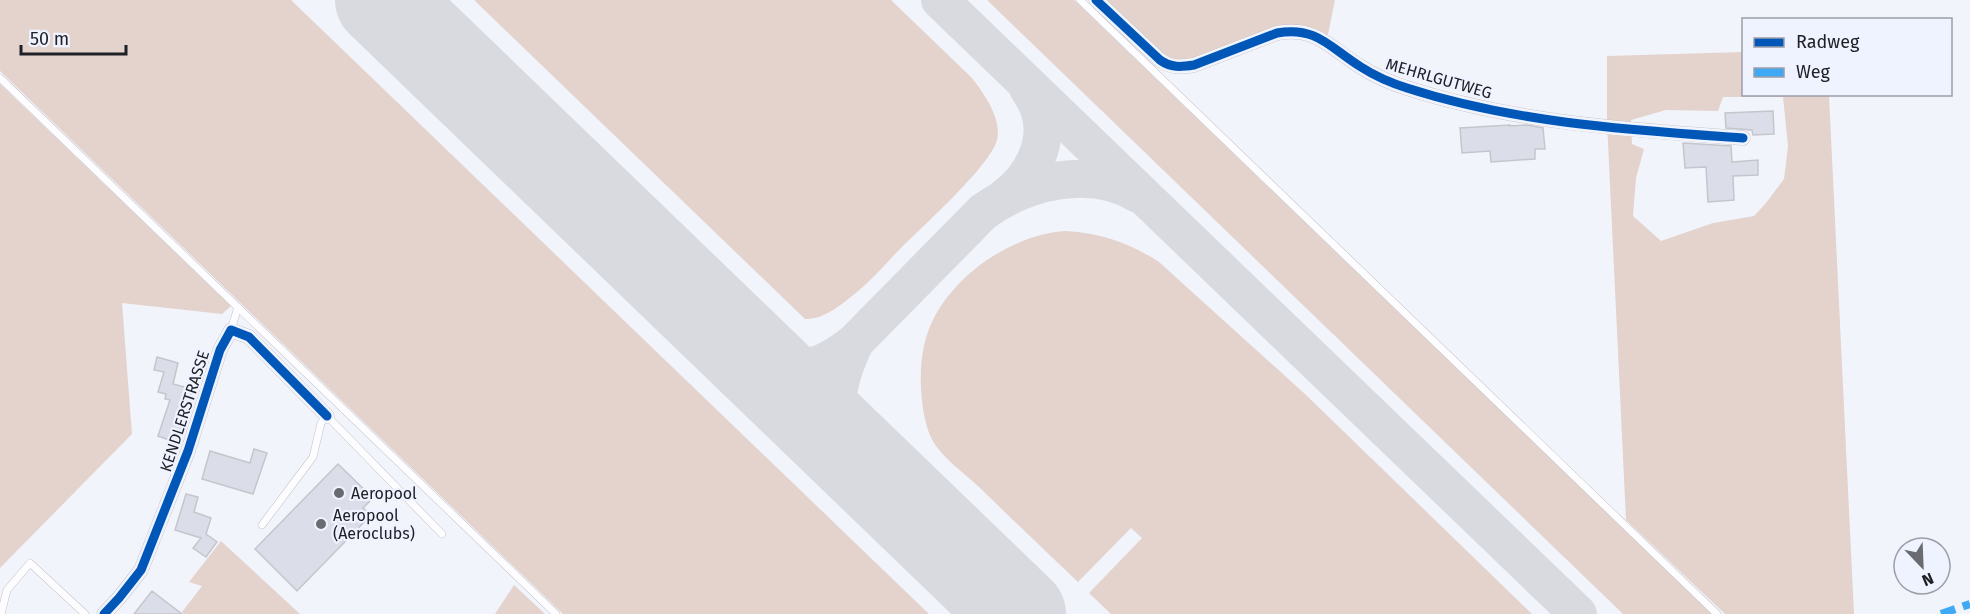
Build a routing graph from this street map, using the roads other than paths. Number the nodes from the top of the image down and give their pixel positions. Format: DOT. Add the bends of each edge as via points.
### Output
graph roads {
  1 [pos="1080,0"];
  2 [pos="1096,0"];
  3 [pos="0,78"];
  4 [pos="1743,138"];
  5 [pos="238,307"];
  6 [pos="231,330"];
  7 [pos="327,416"];
  8 [pos="262,525"];
  9 [pos="442,534"];
  10 [pos="1,614"];
  11 [pos="86,614"];
  12 [pos="104,614"];
  13 [pos="556,614"];
  14 [pos="1717,614"];
  1 -- 14 [label="lane"];
  2 -- 4 [label="street, MEHRLGUTWEG" via="1171,67 1194,65 1276,33 1302,31 1376,75 1453,100 1511,114"];
  3 -- 5 [label="lane"];
  5 -- 6 [label="lane"];
  5 -- 13 [label="lane"];
  6 -- 7 [label="street" via="249,337"];
  6 -- 12 [label="street, KENDLERSTRASSE" via="220,350 188,451 141,570"];
  7 -- 8 [label="lane" via="321,423 313,457"];
  7 -- 9 [label="lane"];
  10 -- 11 [label="lane" via="7,590 30,563"];
}
